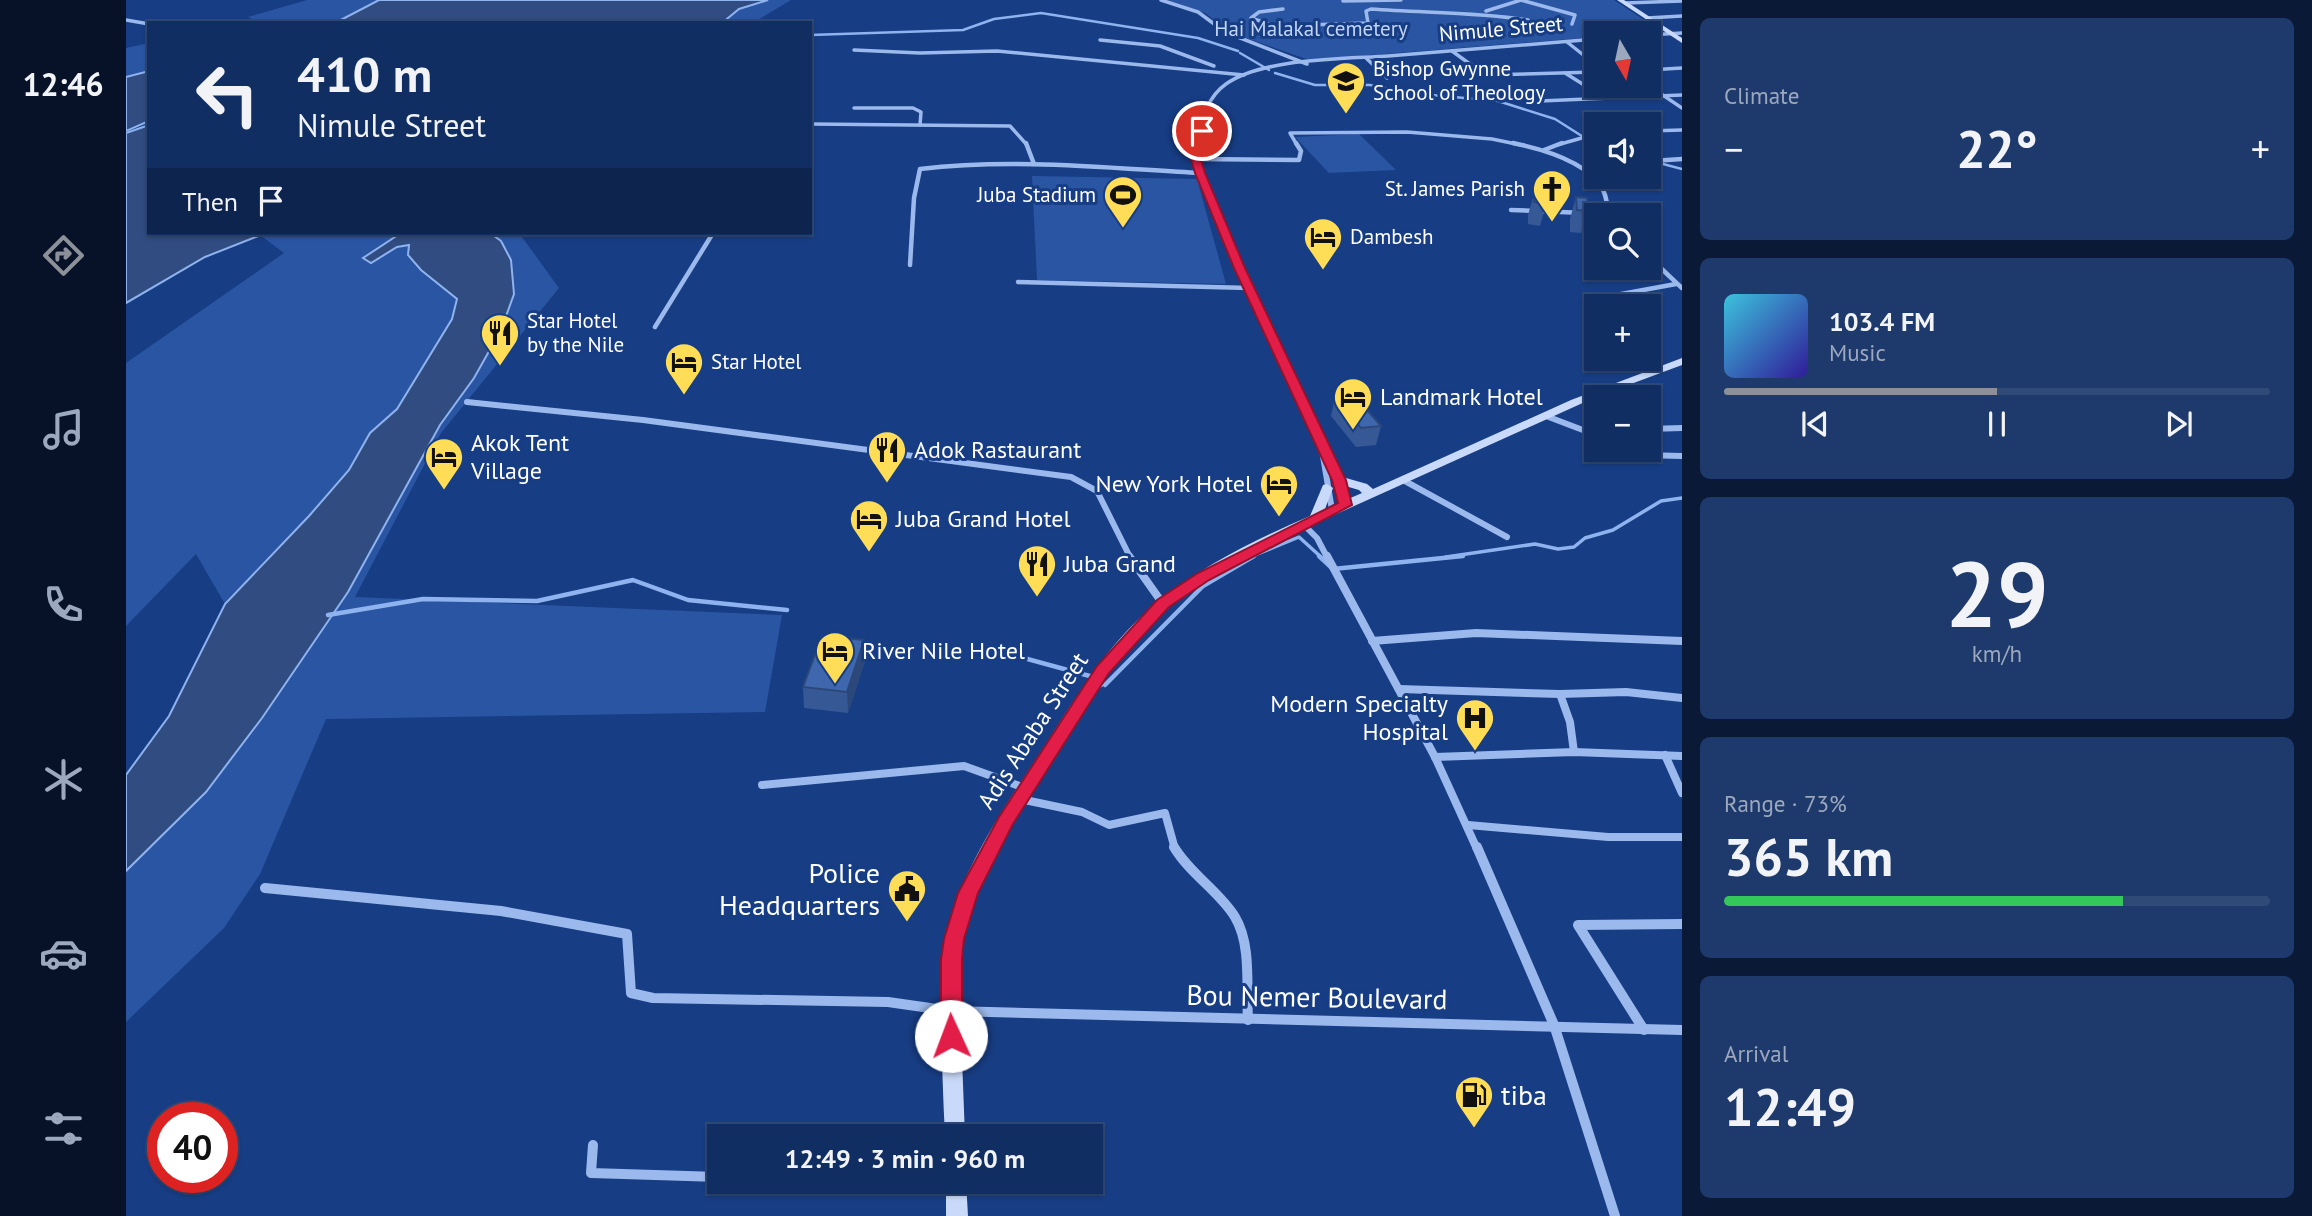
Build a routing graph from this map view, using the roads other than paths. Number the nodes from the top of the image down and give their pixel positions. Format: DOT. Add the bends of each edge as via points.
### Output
graph roads {
  1 [pos="1161,0"];
  2 [pos="1401,0"];
  3 [pos="1521,0"];
  4 [pos="1343,1"];
  5 [pos="1623,1"];
  6 [pos="1682,1"];
  7 [pos="1283,9"];
  8 [pos="1475,12"];
  9 [pos="1682,16"];
  10 [pos="1647,18"];
  11 [pos="126,20"];
  12 [pos="1528,20"];
  13 [pos="147,24"];
  14 [pos="1572,24"];
  15 [pos="1671,33"];
  16 [pos="1682,33"];
  17 [pos="1661,34"];
  18 [pos="1100,40"];
  19 [pos="1584,40"];
  20 [pos="1682,41"];
  21 [pos="1567,42"];
  22 [pos="854,50"];
  23 [pos="1451,51"];
  24 [pos="1584,55"];
  25 [pos="1366,58"];
  26 [pos="1307,64"];
  27 [pos="1682,68"];
  28 [pos="1661,70"];
  29 [pos="1231,72"];
  30 [pos="1584,72"];
  31 [pos="1565,73"];
  32 [pos="1245,75"];
  33 [pos="1387,78"];
  34 [pos="1661,93"];
  35 [pos="1682,95"];
  36 [pos="1665,96"];
  37 [pos="1606,99"];
  38 [pos="1540,101"];
  39 [pos="854,108"];
  40 [pos="1682,108"];
  41 [pos="812,124"];
  42 [pos="920,125"];
  43 [pos="1682,130"];
  44 [pos="1661,131"];
  45 [pos="1584,136"];
  46 [pos="1544,150"];
  47 [pos="1196,159"];
  48 [pos="1682,159"];
  49 [pos="1661,160"];
  50 [pos="1034,164"];
  51 [pos="1200,173"];
  52 [pos="1606,203"];
  53 [pos="1511,210"];
  54 [pos="1584,214"];
  55 [pos="712,235"];
  56 [pos="910,265"];
  57 [pos="1661,269"];
  58 [pos="1018,282"];
  59 [pos="1679,286"];
  60 [pos="1249,288"];
  61 [pos="1627,294"];
  62 [pos="655,327"];
  63 [pos="1682,361"];
  64 [pos="467,402"];
  65 [pos="1546,416"];
  66 [pos="1682,428"];
  67 [pos="1584,429"];
  68 [pos="1661,429"];
  69 [pos="1322,450"];
  70 [pos="1661,455"];
  71 [pos="1682,456"];
  72 [pos="1339,480"];
  73 [pos="1403,480"];
  74 [pos="1327,488"];
  75 [pos="1370,493"];
  76 [pos="1339,507"];
  77 [pos="1310,522"];
  78 [pos="1507,537"];
  79 [pos="1163,604"];
  80 [pos="1372,641"];
  81 [pos="1682,641"];
  82 [pos="1399,689"];
  83 [pos="1560,694"];
  84 [pos="1682,698"];
  85 [pos="1574,752"];
  86 [pos="1665,755"];
  87 [pos="1682,756"];
  88 [pos="1435,757"];
  89 [pos="762,785"];
  90 [pos="1023,793"];
  91 [pos="1682,793"];
  92 [pos="1468,825"];
  93 [pos="1682,837"];
  94 [pos="265,888"];
  95 [pos="1682,924"];
  96 [pos="951,1011"];
  97 [pos="1248,1020"];
  98 [pos="1554,1025"];
  99 [pos="1644,1030"];
  100 [pos="1682,1030"];
  101 [pos="955,1124"];
  102 [pos="593,1145"];
  103 [pos="707,1177"];
  104 [pos="956,1194"];
  105 [pos="957,1216"];
  106 [pos="1615,1216"];
  1 -- 26 [label="street" via="1198,12 1225,32"];
  2 -- 4 [label="street"];
  3 -- 8 [label="street"];
  3 -- 14 [label="street" via="1575,15"];
  5 -- 6 [label="street"];
  5 -- 10 [label="street"];
  7 -- 8 [label="street" via="1259,12 1251,18 1275,26 1368,23 1366,11 1371,9"];
  8 -- 12 [label="street"];
  9 -- 10 [label="street"];
  10 -- 15 [label="street"];
  11 -- 13 [label="street"];
  15 -- 16 [label="street"];
  15 -- 17 [label="street"];
  15 -- 20 [label="street"];
  18 -- 29 [label="street" via="1160,46"];
  19 -- 21 [label="street, Nimule Street"];
  21 -- 23 [label="street, Nimule Street"];
  21 -- 24 [label="street"];
  22 -- 29 [label="street" via="997,51"];
  23 -- 25 [label="street, Nimule Street"];
  23 -- 31 [label="street" via="1485,75"];
  25 -- 26 [label="street, Nimule Street"];
  25 -- 33 [label="street"];
  26 -- 32 [label="street, Nimule Street"];
  27 -- 28 [label="street"];
  29 -- 32 [label="street"];
  30 -- 31 [label="street"];
  31 -- 37 [label="street"];
  32 -- 47 [label="street, Nimule Street" via="1227,83 1210,102"];
  34 -- 36 [label="street"];
  35 -- 36 [label="street"];
  36 -- 37 [label="street"];
  36 -- 40 [label="street"];
  37 -- 38 [label="street"];
  39 -- 42 [label="street" via="913,108 921,112"];
  41 -- 42 [label="street"];
  42 -- 50 [label="street" via="1014,127"];
  43 -- 44 [label="street"];
  45 -- 46 [label="street"];
  46 -- 47 [label="street" via="1436,133 1294,132 1290,133 1301,151 1299,160"];
  46 -- 52 [label="street" via="1575,162 1603,188"];
  47 -- 51 [label="street, Nimule Street"];
  48 -- 49 [label="street"];
  50 -- 51 [label="street"];
  50 -- 56 [label="street" via="953,165 916,171"];
  51 -- 60 [label="street, Nimule Street"];
  53 -- 54 [label="street"];
  55 -- 62 [label="street"];
  57 -- 59 [label="street"];
  58 -- 60 [label="street"];
  59 -- 61 [label="street"];
  60 -- 69 [label="street, Nimule Street"];
  63 -- 65 [label="street, Adis Ababa Street"];
  64 -- 79 [label="street" via="656,422 1082,480 1097,491 1134,566"];
  65 -- 67 [label="street"];
  65 -- 73 [label="street, Adis Ababa Street"];
  66 -- 68 [label="street"];
  69 -- 72 [label="street, Nimule Street"];
  69 -- 74 [label="street, Nimule Street"];
  70 -- 71 [label="street"];
  72 -- 75 [label="street"];
  72 -- 76 [label="street, Nimule Street"];
  73 -- 75 [label="street, Adis Ababa Street"];
  73 -- 78 [label="street"];
  74 -- 76 [label="street, Nimule Street"];
  74 -- 77 [label="street"];
  75 -- 76 [label="street, Adis Ababa Street"];
  76 -- 77 [label="street, Adis Ababa Street"];
  77 -- 79 [label="street, Adis Ababa Street" via="1204,577"];
  77 -- 80 [label="street"];
  79 -- 90 [label="street, Adis Ababa Street" via="1102,670"];
  80 -- 81 [label="street" via="1476,633"];
  80 -- 82 [label="street"];
  82 -- 83 [label="street"];
  82 -- 88 [label="street"];
  83 -- 84 [label="street" via="1626,692"];
  83 -- 85 [label="street"];
  85 -- 86 [label="street"];
  85 -- 88 [label="street"];
  86 -- 87 [label="street"];
  86 -- 91 [label="street"];
  88 -- 92 [label="street"];
  89 -- 90 [label="street" via="964,766"];
  90 -- 96 [label="street, Adis Ababa Street" via="968,893 954,939"];
  90 -- 97 [label="street" via="1109,825 1165,813 1173,846 1185,865 1234,916 1244,938"];
  92 -- 93 [label="street" via="1608,837"];
  92 -- 98 [label="street"];
  94 -- 96 [label="street, Bou Nemer Boulevard" via="501,911 626,934 631,993 639,996 888,1002"];
  95 -- 99 [label="street" via="1578,925"];
  96 -- 97 [label="street, Bou Nemer Boulevard"];
  96 -- 101 [label="street, Adis Ababa Street"];
  97 -- 98 [label="street, Bou Nemer Boulevard"];
  98 -- 99 [label="street, Bou Nemer Boulevard"];
  98 -- 106 [label="street"];
  99 -- 100 [label="street, Bou Nemer Boulevard"];
  102 -- 103 [label="street" via="591,1173"];
  104 -- 105 [label="street"];
}
